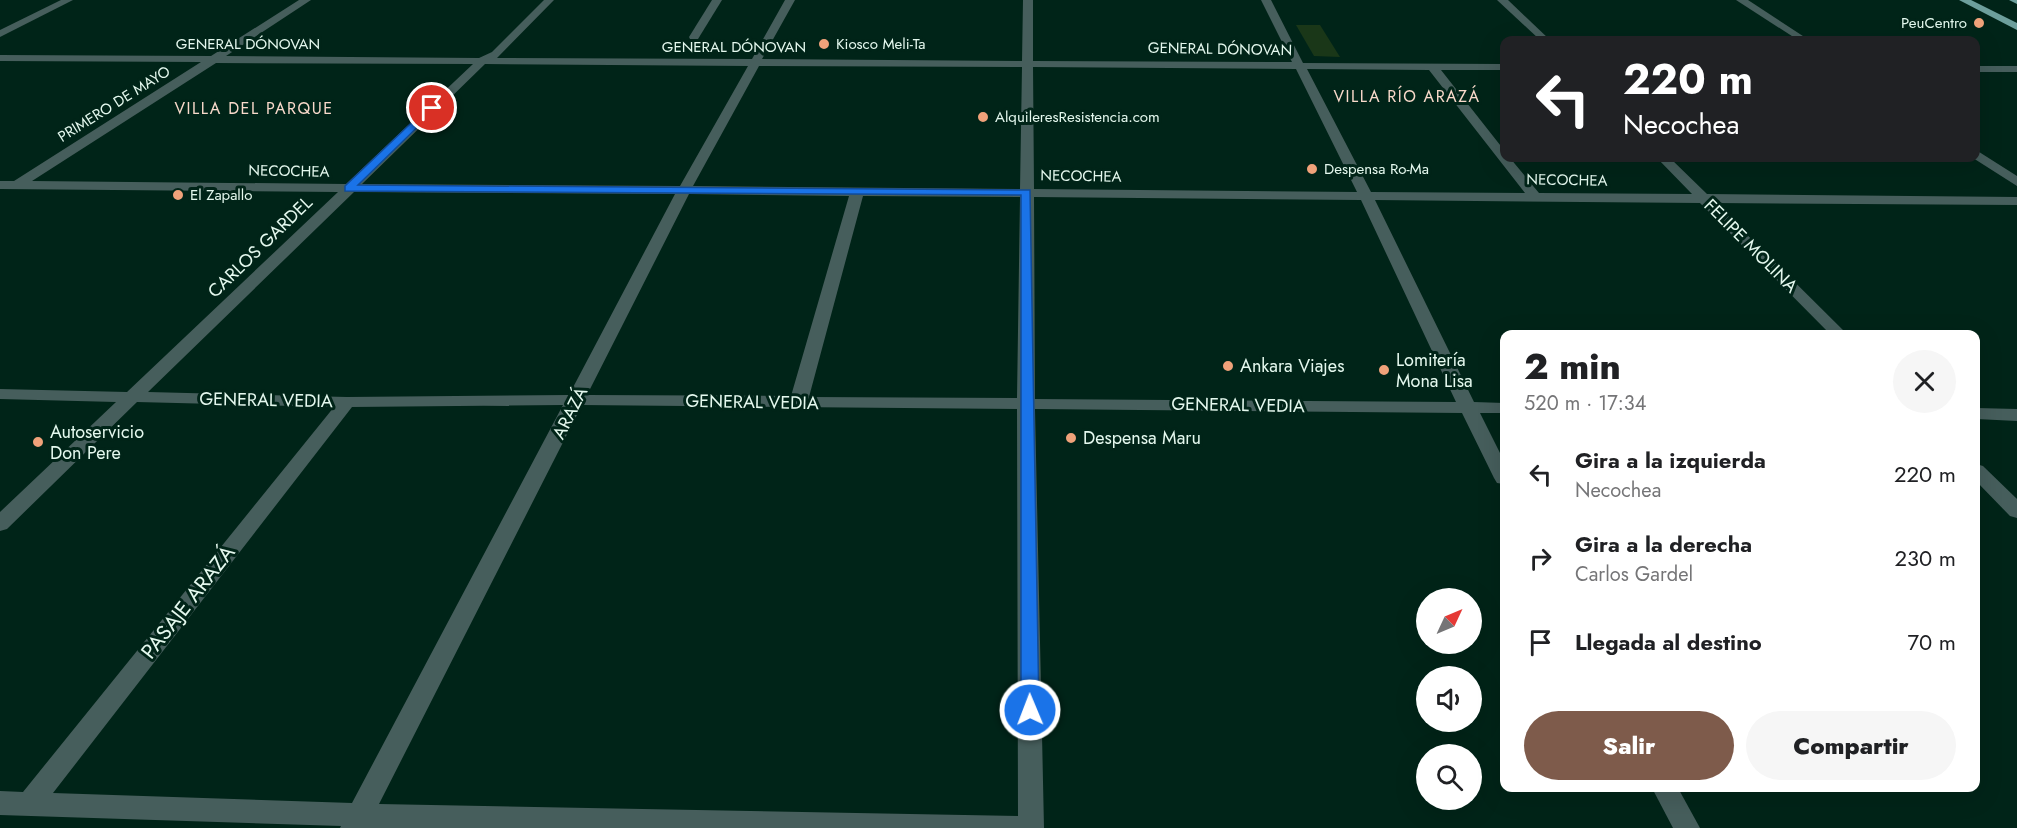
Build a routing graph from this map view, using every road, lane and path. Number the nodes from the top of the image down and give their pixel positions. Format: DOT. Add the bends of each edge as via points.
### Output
graph roads {
  1 [pos="68,0"];
  2 [pos="306,0"];
  3 [pos="549,0"];
  4 [pos="717,0"];
  5 [pos="790,0"];
  6 [pos="1028,0"];
  7 [pos="1266,0"];
  8 [pos="1502,0"];
  9 [pos="1741,0"];
  10 [pos="1964,0"];
  11 [pos="2017,27"];
  12 [pos="0,34"];
  13 [pos="1541,36"];
  14 [pos="1798,36"];
  15 [pos="694,37"];
  16 [pos="0,58"];
  17 [pos="216,59"];
  18 [pos="483,60"];
  19 [pos="757,62"];
  20 [pos="1028,62"];
  21 [pos="1298,65"];
  22 [pos="1432,66"];
  23 [pos="1500,67"];
  24 [pos="1980,69"];
  25 [pos="2017,69"];
  26 [pos="1500,153"];
  27 [pos="1980,157"];
  28 [pos="1507,162"];
  29 [pos="1667,162"];
  30 [pos="2017,182"];
  31 [pos="0,185"];
  32 [pos="16,185"];
  33 [pos="349,188"];
  34 [pos="684,191"];
  35 [pos="857,192"];
  36 [pos="1026,192"];
  37 [pos="0,196"];
  38 [pos="1366,196"];
  39 [pos="1534,196"];
  40 [pos="1705,199"];
  41 [pos="2017,201"];
  42 [pos="1835,330"];
  43 [pos="0,394"];
  44 [pos="133,397"];
  45 [pos="577,400"];
  46 [pos="347,402"];
  47 [pos="798,403"];
  48 [pos="1026,403"];
  49 [pos="1468,408"];
  50 [pos="1500,408"];
  51 [pos="1980,414"];
  52 [pos="2017,415"];
  53 [pos="1500,470"];
  54 [pos="1980,474"];
  55 [pos="2017,511"];
  56 [pos="0,524"];
  57 [pos="1667,792"];
  58 [pos="0,803"];
  59 [pos="30,803"];
  60 [pos="357,822"];
  61 [pos="1018,828"];
  62 [pos="1032,828"];
  63 [pos="1686,828"];
  1 -- 12 [label="street"];
  2 -- 17 [label="street, PRIMERO DE MAYO"];
  3 -- 18 [label="street, CARLOS GARDEL" via="496,54"];
  4 -- 15 [label="street"];
  5 -- 19 [label="street, ARAZÁ"];
  6 -- 20 [label="street"];
  7 -- 21 [label="street"];
  8 -- 13 [label="street"];
  9 -- 14 [label="street"];
  10 -- 11 [label="main road"];
  16 -- 17 [label="street, GENERAL DÓNOVAN"];
  17 -- 18 [label="street, GENERAL DÓNOVAN"];
  17 -- 32 [label="street, PRIMERO DE MAYO"];
  18 -- 19 [label="street, GENERAL DÓNOVAN"];
  18 -- 33 [label="street, CARLOS GARDEL"];
  19 -- 20 [label="street, GENERAL DÓNOVAN"];
  19 -- 34 [label="street, ARAZÁ"];
  20 -- 21 [label="street, GENERAL DÓNOVAN"];
  20 -- 36 [label="street"];
  21 -- 22 [label="street, GENERAL DÓNOVAN"];
  21 -- 38 [label="street"];
  22 -- 23 [label="street, GENERAL DÓNOVAN"];
  22 -- 26 [label="street"];
  24 -- 25 [label="street"];
  27 -- 30 [label="street"];
  28 -- 39 [label="street"];
  29 -- 40 [label="street, FELIPE MOLINA"];
  31 -- 32 [label="street, NECOCHEA"];
  32 -- 33 [label="street, NECOCHEA"];
  32 -- 37 [label="street, PRIMERO DE MAYO"];
  33 -- 34 [label="street, NECOCHEA"];
  33 -- 44 [label="street, CARLOS GARDEL"];
  34 -- 35 [label="street, NECOCHEA"];
  34 -- 45 [label="street, ARAZÁ"];
  35 -- 36 [label="street, NECOCHEA"];
  35 -- 47 [label="street"];
  36 -- 38 [label="street, NECOCHEA"];
  36 -- 48 [label="street"];
  38 -- 39 [label="street, NECOCHEA"];
  38 -- 49 [label="street"];
  39 -- 40 [label="street, NECOCHEA"];
  40 -- 41 [label="street, NECOCHEA"];
  40 -- 42 [label="street, FELIPE MOLINA"];
  43 -- 44 [label="street, GENERAL VEDIA"];
  44 -- 46 [label="street, GENERAL VEDIA"];
  44 -- 56 [label="street, CARLOS GARDEL"];
  45 -- 46 [label="street, GENERAL VEDIA"];
  45 -- 47 [label="street, GENERAL VEDIA"];
  45 -- 60 [label="street, ARAZÁ"];
  46 -- 59 [label="street, PASAJE ARAZÁ"];
  47 -- 48 [label="street, GENERAL VEDIA"];
  48 -- 49 [label="street, GENERAL VEDIA"];
  48 -- 62 [label="street"];
  49 -- 50 [label="street, GENERAL VEDIA"];
  49 -- 53 [label="street"];
  51 -- 52 [label="street"];
  54 -- 55 [label="street"];
  57 -- 63 [label="street"];
  58 -- 59 [label="street"];
  59 -- 60 [label="street"];
  60 -- 61 [label="street"];
}
